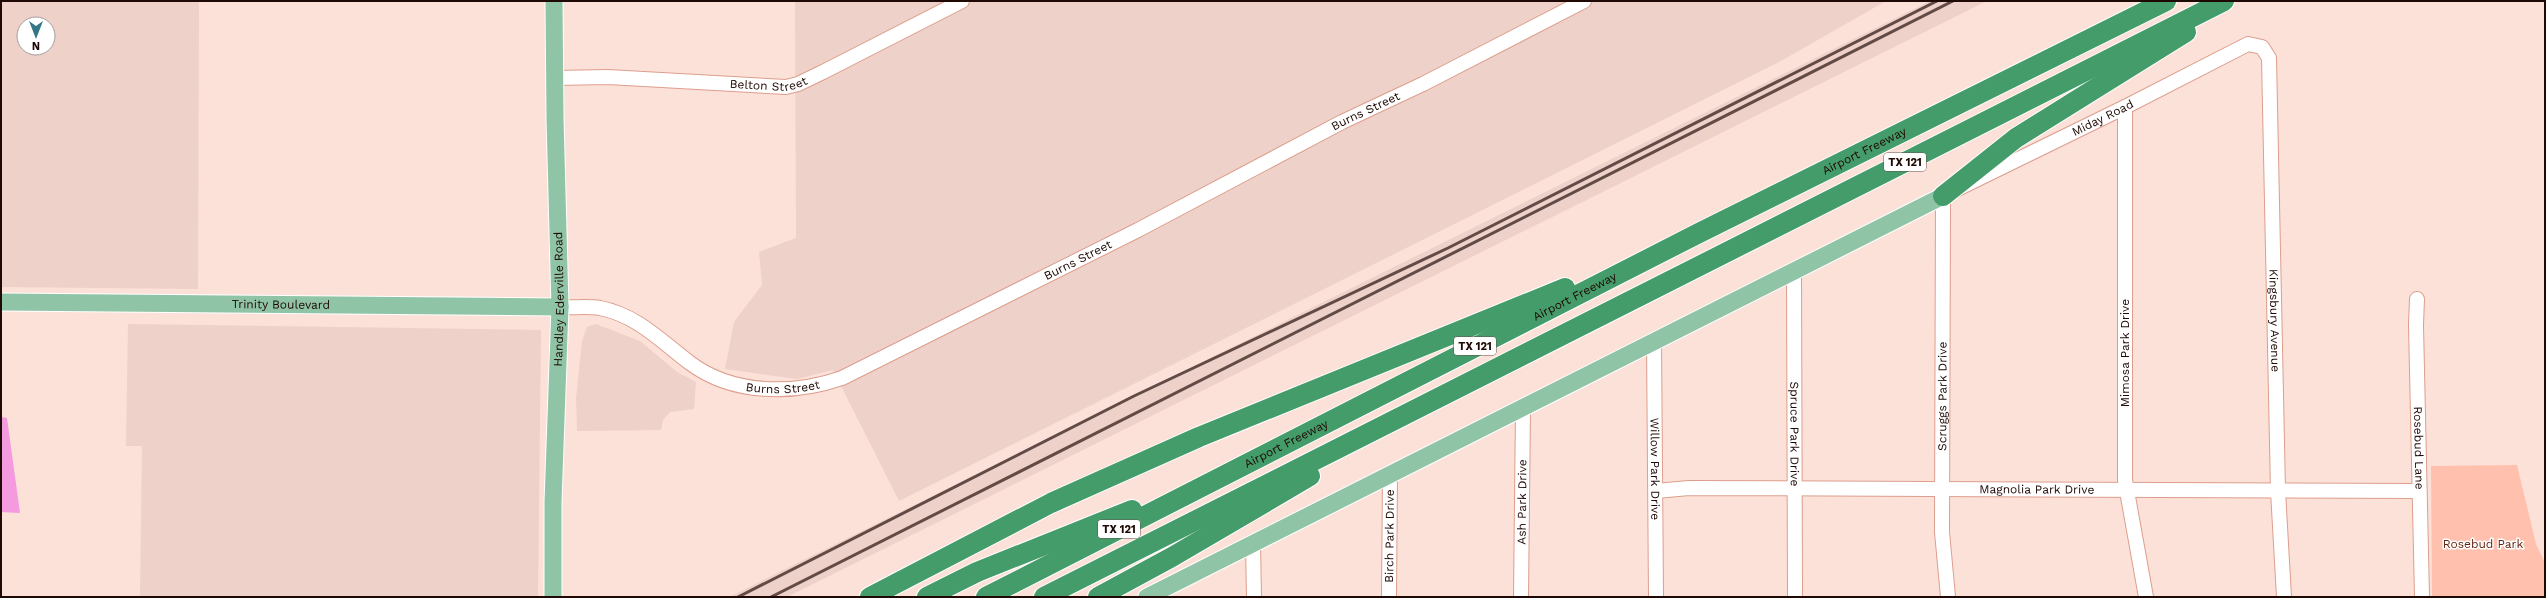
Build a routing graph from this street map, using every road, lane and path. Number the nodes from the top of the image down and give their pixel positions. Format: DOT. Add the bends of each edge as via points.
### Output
graph roads {
  1 [pos="554,1"];
  2 [pos="962,1"];
  3 [pos="1584,1"];
  4 [pos="2166,1"];
  5 [pos="2224,1"];
  6 [pos="2235,1"];
  7 [pos="2262,47"];
  8 [pos="554,78"];
  9 [pos="2125,107"];
  10 [pos="1943,196"];
  11 [pos="1699,233"];
  12 [pos="1794,271"];
  13 [pos="2417,299"];
  14 [pos="1,302"];
  15 [pos="560,307"];
  16 [pos="1654,341"];
  17 [pos="1523,408"];
  18 [pos="1372,431"];
  19 [pos="1252,462"];
  20 [pos="1390,474"];
  21 [pos="1796,488"];
  22 [pos="1943,490"];
  23 [pos="2127,490"];
  24 [pos="1656,491"];
  25 [pos="2278,491"];
  26 [pos="2419,491"];
  27 [pos="1253,544"];
  28 [pos="553,597"];
  29 [pos="870,597"];
  30 [pos="927,597"];
  31 [pos="986,597"];
  32 [pos="1044,597"];
  33 [pos="1098,597"];
  34 [pos="1147,597"];
  35 [pos="1254,597"];
  36 [pos="1389,597"];
  37 [pos="1521,597"];
  38 [pos="1656,597"];
  39 [pos="1796,597"];
  40 [pos="1948,597"];
  41 [pos="2146,597"];
  42 [pos="2284,597"];
  43 [pos="2422,597"];
  1 -- 8 [label="main road, Handley Ederville Road"];
  2 -- 8 [label="street, Belton Street" via="823,72 786,87 608,78"];
  3 -- 15 [label="street, Burns Street" via="1423,84 1342,122 1138,230 826,384 771,390 725,380 691,364 646,327 625,317 600,308"];
  4 -- 11 [label="highway, Airport Freeway / TX 121"];
  5 -- 18 [label="highway, TX 121"];
  6 -- 10 [label="highway" via="2016,138"];
  7 -- 9 [label="street, Miday Road" via="2248,44"];
  7 -- 25 [label="street, Kingsbury Avenue" via="2269,58"];
  8 -- 15 [label="main road, Handley Ederville Road"];
  9 -- 10 [label="street, Miday Road"];
  9 -- 23 [label="street, Mimosa Park Drive"];
  10 -- 12 [label="main road"];
  10 -- 22 [label="street, Scruggs Park Drive"];
  11 -- 19 [label="highway, Airport Freeway / TX 121"];
  11 -- 29 [label="highway" via="1663,242 1550,295 1199,437 1051,503"];
  12 -- 16 [label="main road"];
  12 -- 21 [label="street, Spruce Park Drive"];
  13 -- 26 [label="street, Rosebud Lane"];
  14 -- 15 [label="main road, Trinity Boulevard"];
  15 -- 28 [label="main road, Handley Ederville Road" via="553,502"];
  16 -- 17 [label="main road"];
  16 -- 24 [label="street, Willow Park Drive"];
  17 -- 20 [label="main road"];
  17 -- 37 [label="street, Ash Park Drive"];
  18 -- 32 [label="highway, TX 121"];
  18 -- 33 [label="highway" via="1320,471 1179,554"];
  19 -- 30 [label="highway" via="977,572"];
  19 -- 31 [label="highway, Airport Freeway / TX 121"];
  20 -- 27 [label="main road"];
  20 -- 36 [label="street, Birch Park Drive"];
  21 -- 22 [label="street, Magnolia Park Drive"];
  21 -- 24 [label="street, Magnolia Park Drive" via="1689,488"];
  21 -- 39 [label="street, Spruce Park Drive"];
  22 -- 23 [label="street, Magnolia Park Drive"];
  22 -- 40 [label="street, Scruggs Park Drive" via="1942,532"];
  23 -- 25 [label="street, Magnolia Park Drive"];
  23 -- 41 [label="street, Mimosa Park Drive"];
  24 -- 38 [label="street, Willow Park Drive"];
  25 -- 26 [label="street, Magnolia Park Drive"];
  25 -- 42 [label="street, Kingsbury Avenue"];
  26 -- 43 [label="street, Rosebud Lane"];
  27 -- 34 [label="main road"];
  27 -- 35 [label="street"];
}
